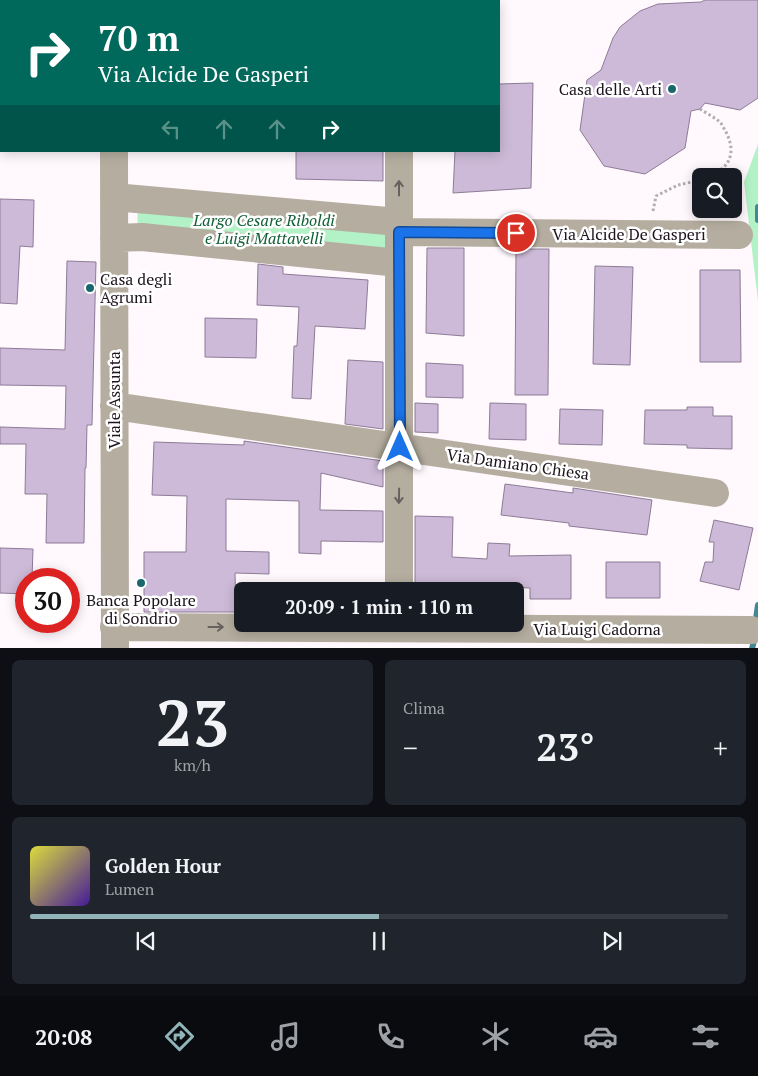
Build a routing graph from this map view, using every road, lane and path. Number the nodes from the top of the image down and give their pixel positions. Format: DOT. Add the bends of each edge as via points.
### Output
graph roads {
  1 [pos="700,110"];
  2 [pos="114,152"];
  3 [pos="399,152"];
  4 [pos="724,168"];
  5 [pos="692,182"];
  6 [pos="114,197"];
  7 [pos="216,206"];
  8 [pos="312,214"];
  9 [pos="399,227"];
  10 [pos="653,234"];
  11 [pos="739,235"];
  12 [pos="114,238"];
  13 [pos="213,244"];
  14 [pos="309,254"];
  15 [pos="399,262"];
  16 [pos="114,406"];
  17 [pos="400,447"];
  18 [pos="715,493"];
  19 [pos="398,582"];
  20 [pos="750,630"];
  21 [pos="398,633"];
  22 [pos="114,638"];
  1 -- 4 [label="path" via="720,122 728,137 732,152"];
  2 -- 6 [label="street, Viale Assunta"];
  9 -- 3 [label="street, one-way"];
  5 -- 10 [label="path" via="656,196"];
  6 -- 7 [label="street"];
  6 -- 12 [label="street, Viale Assunta"];
  7 -- 8 [label="street"];
  7 -- 13 [label="street"];
  8 -- 9 [label="street"];
  8 -- 14 [label="street"];
  9 -- 10 [label="street, Via Alcide De Gasperi"];
  9 -- 15 [label="street"];
  10 -- 11 [label="street, Via Alcide De Gasperi"];
  12 -- 13 [label="street" via="142,237"];
  12 -- 16 [label="street, Viale Assunta"];
  13 -- 14 [label="street"];
  14 -- 15 [label="street"];
  15 -- 17 [label="street"];
  16 -- 17 [label="street, Via Damiano Chiesa"];
  16 -- 22 [label="street, Viale Assunta"];
  17 -- 18 [label="street, Via Damiano Chiesa"];
  17 -- 19 [label="street, one-way"];
  20 -- 21 [label="street, Via Luigi Cadorna"];
  22 -- 21 [label="street, Via Luigi Cadorna, one-way"];
}
